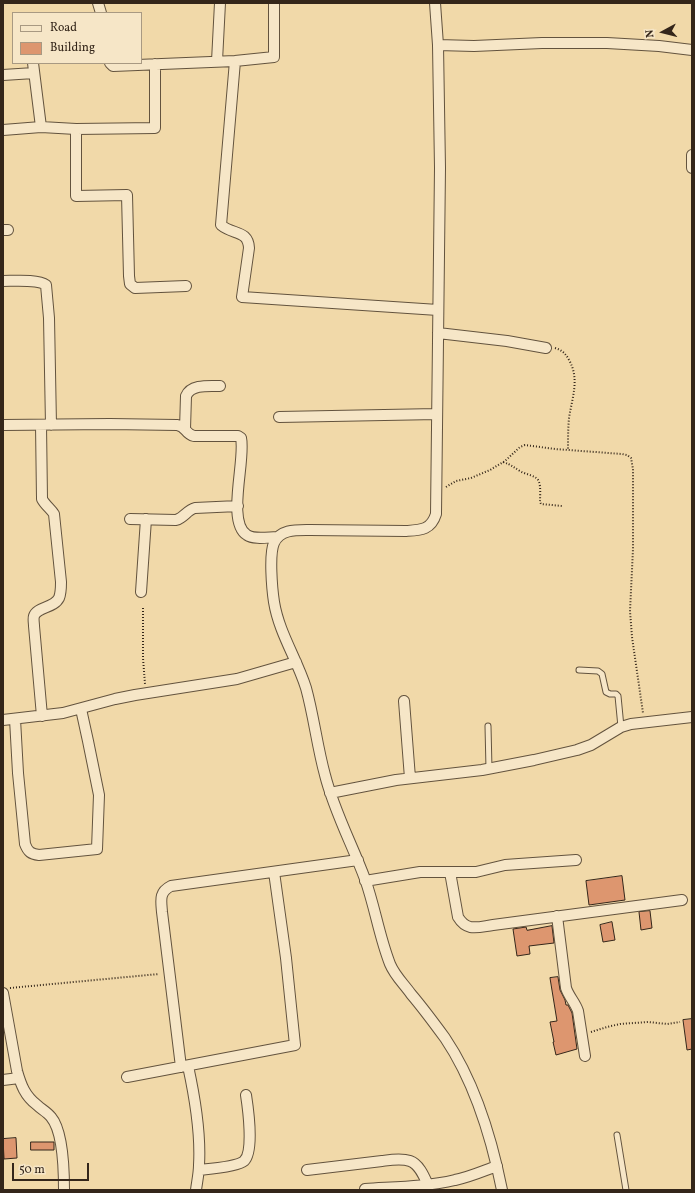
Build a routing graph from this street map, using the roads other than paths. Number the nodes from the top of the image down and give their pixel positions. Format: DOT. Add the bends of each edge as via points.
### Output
graph roads {
  1 [pos="220,3"];
  2 [pos="274,3"];
  3 [pos="435,3"];
  4 [pos="438,45"];
  5 [pos="692,50"];
  6 [pos="235,60"];
  7 [pos="217,61"];
  8 [pos="111,64"];
  9 [pos="155,64"];
  10 [pos="33,68"];
  11 [pos="3,75"];
  12 [pos="41,127"];
  13 [pos="76,129"];
  14 [pos="3,130"];
  15 [pos="692,155"];
  16 [pos="692,168"];
  17 [pos="3,281"];
  18 [pos="186,286"];
  19 [pos="438,310"];
  20 [pos="438,333"];
  21 [pos="546,348"];
  22 [pos="220,386"];
  23 [pos="437,414"];
  24 [pos="279,417"];
  25 [pos="51,424"];
  26 [pos="3,425"];
  27 [pos="41,425"];
  28 [pos="185,428"];
  29 [pos="238,506"];
  30 [pos="146,519"];
  31 [pos="130,520"];
  32 [pos="277,537"];
  33 [pos="141,592"];
  34 [pos="296,662"];
  35 [pos="579,670"];
  36 [pos="404,701"];
  37 [pos="81,709"];
  38 [pos="42,716"];
  39 [pos="692,716"];
  40 [pos="15,718"];
  41 [pos="3,720"];
  42 [pos="488,726"];
  43 [pos="621,727"];
  44 [pos="489,768"];
  45 [pos="410,778"];
  46 [pos="330,793"];
  47 [pos="358,860"];
  48 [pos="576,860"];
  49 [pos="274,872"];
  50 [pos="450,872"];
  51 [pos="366,881"];
  52 [pos="682,900"];
  53 [pos="557,916"];
  54 [pos="3,992"];
  55 [pos="6,1033"];
  56 [pos="585,1056"];
  57 [pos="184,1066"];
  58 [pos="127,1077"];
  59 [pos="19,1078"];
  60 [pos="3,1080"];
  61 [pos="246,1095"];
  62 [pos="617,1135"];
  63 [pos="497,1166"];
  64 [pos="199,1170"];
  65 [pos="307,1170"];
  66 [pos="428,1185"];
  67 [pos="365,1189"];
  68 [pos="64,1190"];
  69 [pos="196,1190"];
  70 [pos="502,1190"];
  71 [pos="626,1190"];
  1 -- 7 [label="street"];
  2 -- 6 [label="street" via="274,57"];
  3 -- 4 [label="street"];
  4 -- 5 [label="street" via="607,43"];
  4 -- 19 [label="street"];
  6 -- 7 [label="street"];
  6 -- 19 [label="street" via="221,225 226,230 242,235 249,242 242,297"];
  7 -- 9 [label="street"];
  8 -- 9 [label="street"];
  9 -- 13 [label="street" via="155,128"];
  10 -- 11 [label="street"];
  10 -- 12 [label="street"];
  12 -- 13 [label="street"];
  12 -- 14 [label="street"];
  13 -- 18 [label="street" via="76,196 127,195 130,284 136,288"];
  15 -- 16 [label="street"];
  17 -- 25 [label="street" via="36,282 46,285"];
  19 -- 20 [label="street"];
  20 -- 21 [label="street"];
  20 -- 23 [label="street"];
  22 -- 28 [label="street" via="195,387 188,391"];
  23 -- 24 [label="street"];
  23 -- 32 [label="street" via="436,514 428,527 406,531 294,530"];
  25 -- 27 [label="street"];
  25 -- 28 [label="street" via="177,425"];
  26 -- 27 [label="street"];
  27 -- 38 [label="street" via="42,494 44,503 54,514 61,582 59,598 49,607 37,612 34,617"];
  28 -- 29 [label="street" via="194,436 241,438"];
  29 -- 30 [label="street" via="190,509 176,520"];
  29 -- 32 [label="street" via="239,522 247,536"];
  30 -- 31 [label="street"];
  30 -- 33 [label="street"];
  32 -- 34 [label="street" via="272,555 274,602 279,622"];
  34 -- 37 [label="street" via="237,679 145,693"];
  34 -- 46 [label="street" via="311,705"];
  35 -- 43 [label="lane" via="594,670 602,674 606,692 618,696"];
  36 -- 45 [label="street"];
  37 -- 38 [label="street"];
  37 -- 40 [label="street" via="99,795 97,849 39,855 28,850 25,844 18,781"];
  38 -- 40 [label="street"];
  39 -- 43 [label="street"];
  40 -- 41 [label="street"];
  42 -- 44 [label="lane"];
  43 -- 44 [label="street" via="591,745 577,750"];
  44 -- 45 [label="street"];
  45 -- 46 [label="street"];
  46 -- 47 [label="street"];
  47 -- 49 [label="street"];
  47 -- 51 [label="street"];
  48 -- 50 [label="street" via="505,865 476,872"];
  49 -- 57 [label="street" via="295,1045"];
  49 -- 57 [label="street" via="171,886 162,894 168,973"];
  50 -- 51 [label="street" via="420,872"];
  50 -- 53 [label="street" via="458,917 462,924 468,927"];
  51 -- 63 [label="street" via="391,965 399,980 446,1041 463,1072 474,1094"];
  52 -- 53 [label="street"];
  53 -- 56 [label="street" via="566,988 576,1006"];
  54 -- 55 [label="street"];
  55 -- 59 [label="street"];
  57 -- 58 [label="street"];
  57 -- 64 [label="street" via="197,1112"];
  59 -- 60 [label="street"];
  59 -- 68 [label="street" via="29,1098 51,1116 55,1124 64,1165"];
  61 -- 64 [label="street" via="250,1131 244,1161 236,1165"];
  62 -- 71 [label="lane"];
  63 -- 66 [label="street" via="461,1179"];
  63 -- 70 [label="street"];
  64 -- 69 [label="street"];
  65 -- 66 [label="street" via="404,1160 415,1164"];
  66 -- 67 [label="street"];
}
